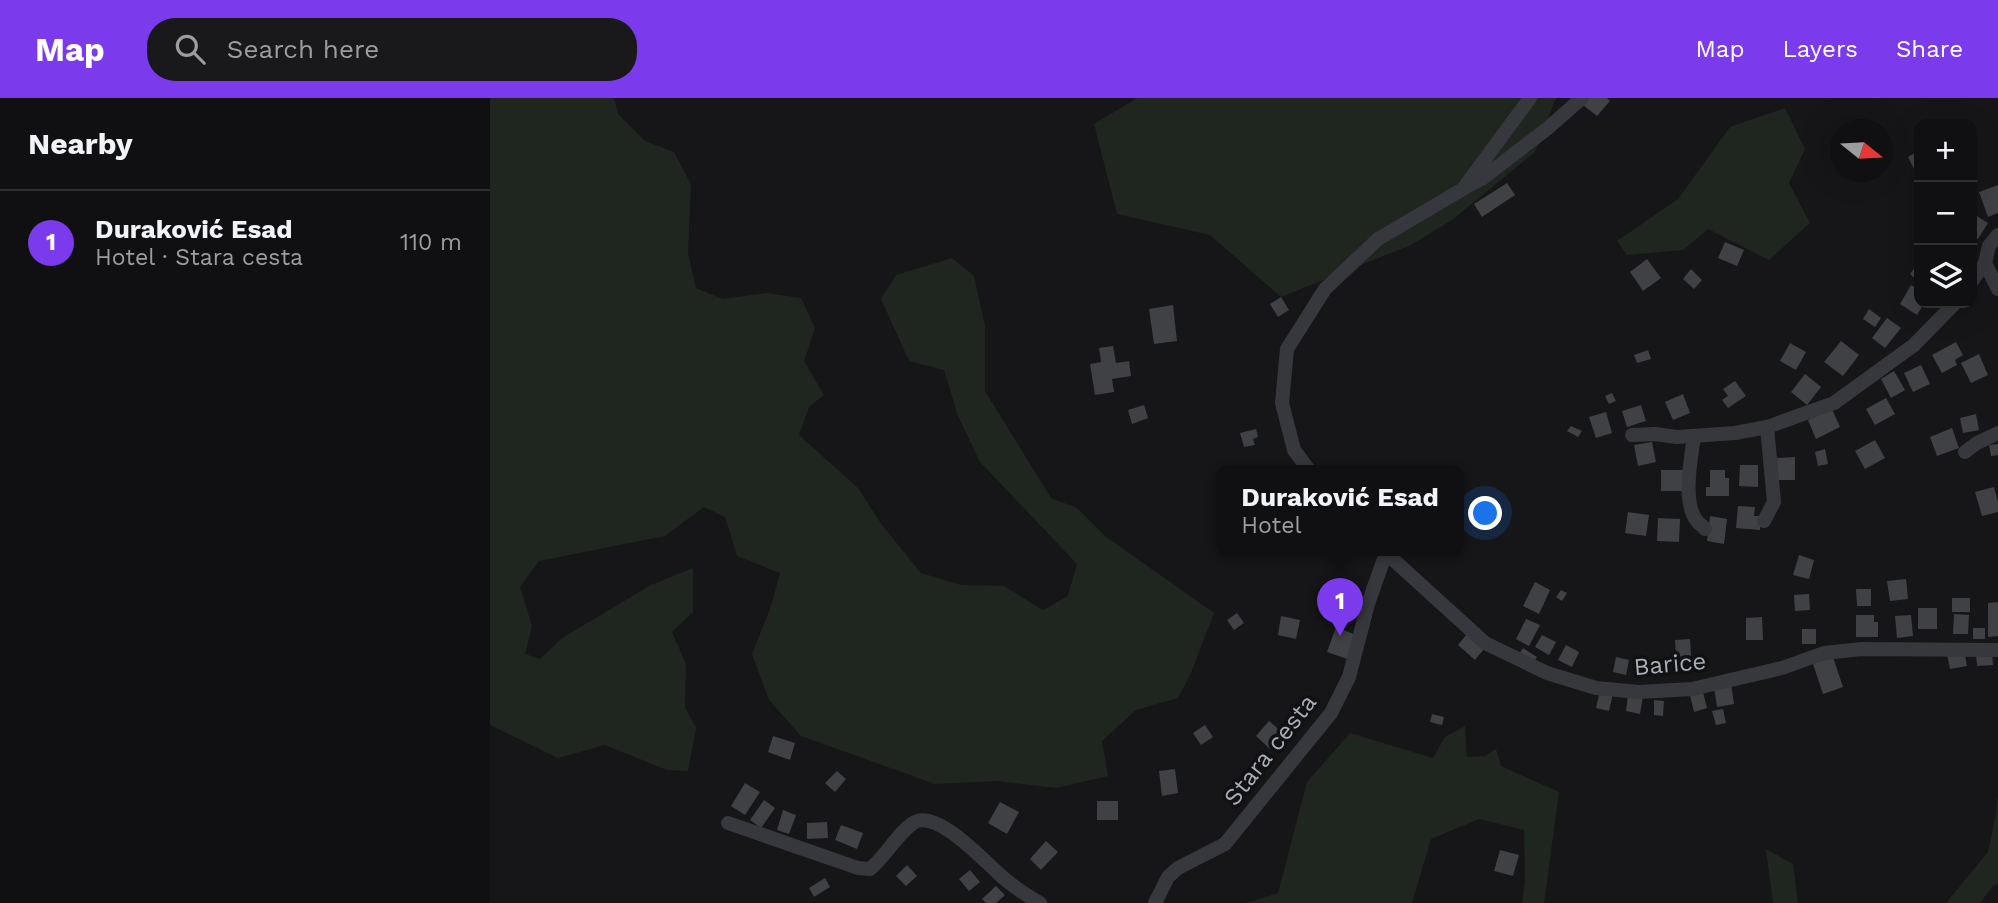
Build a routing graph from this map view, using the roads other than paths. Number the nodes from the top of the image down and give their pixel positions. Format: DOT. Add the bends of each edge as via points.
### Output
graph roads {
  1 [pos="1530,98"];
  2 [pos="1582,98"];
  3 [pos="1463,189"];
  4 [pos="1998,235"];
  5 [pos="1985,263"];
  6 [pos="1977,274"];
  7 [pos="1998,289"];
  8 [pos="1950,308"];
  9 [pos="1767,427"];
  10 [pos="1998,433"];
  11 [pos="1632,435"];
  12 [pos="1694,437"];
  13 [pos="1965,452"];
  14 [pos="1305,465"];
  15 [pos="1764,521"];
  16 [pos="1705,529"];
  17 [pos="1383,556"];
  18 [pos="1388,556"];
  19 [pos="1998,650"];
  20 [pos="728,823"];
  21 [pos="1040,903"];
  22 [pos="1154,903"];
  1 -- 3 [label="street"];
  2 -- 3 [label="street"];
  3 -- 14 [label="street" via="1378,239 1325,289 1287,349 1282,402 1294,450"];
  4 -- 5 [label="street" via="1989,246"];
  5 -- 6 [label="street"];
  5 -- 7 [label="street"];
  8 -- 9 [label="street" via="1914,345 1834,403"];
  9 -- 12 [label="street"];
  9 -- 15 [label="street" via="1774,502"];
  10 -- 13 [label="street"];
  11 -- 12 [label="street"];
  12 -- 16 [label="street" via="1690,508"];
  17 -- 22 [label="street, Stara cesta" via="1349,677 1331,713 1225,844 1178,868"];
  18 -- 19 [label="street, Barice" via="1485,643 1547,673 1596,688 1639,692 1692,688 1782,668 1824,653 1862,649"];
  20 -- 21 [label="street" via="870,869 908,827 927,821 972,848 996,872"];
}
